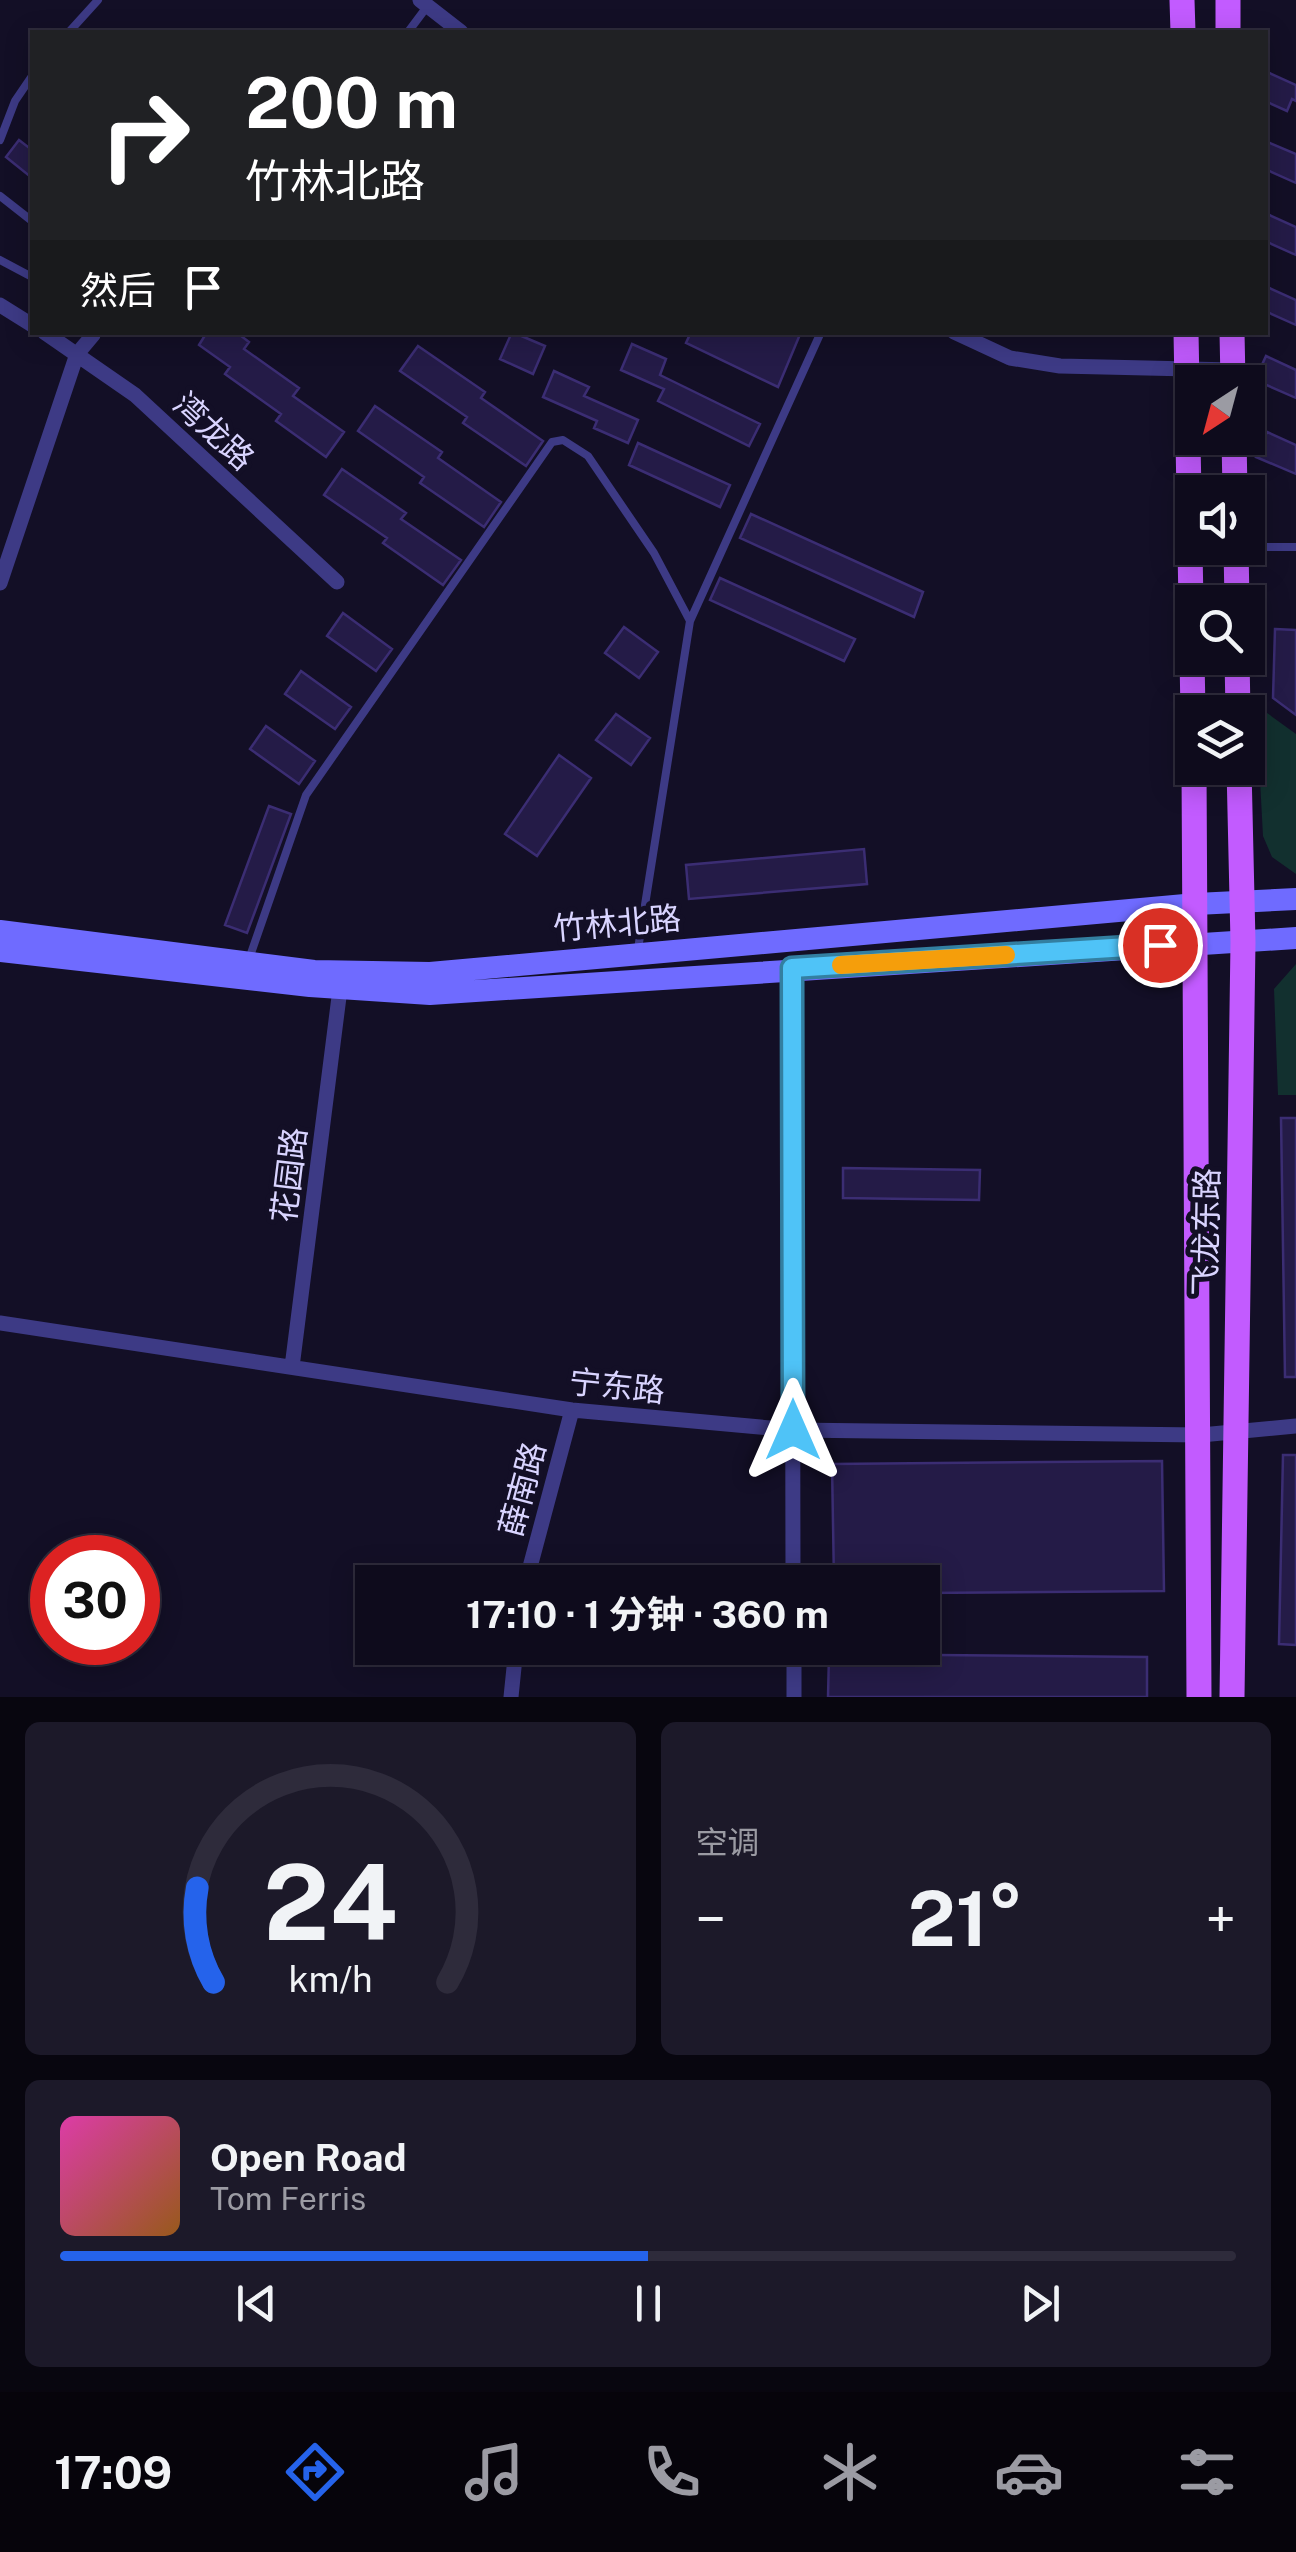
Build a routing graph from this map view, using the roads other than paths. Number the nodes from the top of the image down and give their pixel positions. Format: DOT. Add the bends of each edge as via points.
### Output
graph roads {
  1 [pos="98,0"];
  2 [pos="1182,0"];
  3 [pos="1228,0"];
  4 [pos="426,2"];
  5 [pos="72,30"];
  6 [pos="409,30"];
  7 [pos="459,30"];
  8 [pos="1183,30"];
  9 [pos="1228,30"];
  10 [pos="30,79"];
  11 [pos="0,140"];
  12 [pos="0,196"];
  13 [pos="30,219"];
  14 [pos="0,260"];
  15 [pos="30,276"];
  16 [pos="0,304"];
  17 [pos="30,324"];
  18 [pos="48,335"];
  19 [pos="820,335"];
  20 [pos="960,335"];
  21 [pos="1186,335"];
  22 [pos="1232,335"];
  23 [pos="93,336"];
  24 [pos="77,354"];
  25 [pos="1186,365"];
  26 [pos="1233,365"];
  27 [pos="1175,369"];
  28 [pos="1188,455"];
  29 [pos="1265,547"];
  30 [pos="1296,547"];
  31 [pos="337,582"];
  32 [pos="0,584"];
  33 [pos="690,621"];
  34 [pos="1192,695"];
  35 [pos="1194,785"];
  36 [pos="1239,785"];
  37 [pos="1296,899"];
  38 [pos="1241,903"];
  39 [pos="1196,904"];
  40 [pos="0,931"];
  41 [pos="1296,938"];
  42 [pos="1196,942"];
  43 [pos="1242,942"];
  44 [pos="0,951"];
  45 [pos="638,953"];
  46 [pos="248,962"];
  47 [pos="792,968"];
  48 [pos="340,989"];
  49 [pos="0,1324"];
  50 [pos="292,1367"];
  51 [pos="572,1410"];
  52 [pos="1296,1426"];
  53 [pos="793,1430"];
  54 [pos="1236,1434"];
  55 [pos="1201,1435"];
  56 [pos="531,1565"];
  57 [pos="794,1565"];
  58 [pos="514,1665"];
  59 [pos="794,1665"];
  60 [pos="510,1697"];
  61 [pos="794,1697"];
  62 [pos="1199,1697"];
  63 [pos="1232,1697"];
  1 -- 5 [label="lane"];
  2 -- 8 [label="main road"];
  3 -- 9 [label="main road"];
  4 -- 6 [label="lane"];
  4 -- 7 [label="street"];
  10 -- 11 [label="lane"];
  12 -- 13 [label="lane"];
  14 -- 15 [label="lane"];
  16 -- 17 [label="street"];
  18 -- 24 [label="street, 湾龙路"];
  19 -- 33 [label="lane"];
  20 -- 27 [label="street" via="1010,358 1060,366"];
  21 -- 25 [label="main road"];
  22 -- 26 [label="main road"];
  23 -- 24 [label="street"];
  24 -- 31 [label="street, 湾龙路" via="135,396"];
  24 -- 32 [label="street"];
  28 -- 34 [label="main road"];
  29 -- 30 [label="lane"];
  33 -- 45 [label="lane"];
  33 -- 46 [label="lane" via="654,553 588,456 563,440 552,442 306,795"];
  35 -- 39 [label="main road, 飞龙东路"];
  36 -- 38 [label="main road, 飞龙东路"];
  37 -- 38 [label="main road, 竹林北路"];
  38 -- 39 [label="main road, 竹林北路"];
  38 -- 43 [label="main road, 飞龙东路"];
  39 -- 42 [label="main road, 飞龙东路"];
  39 -- 45 [label="main road, 竹林北路"];
  40 -- 46 [label="main road, 竹林北路"];
  41 -- 43 [label="main road, 竹林北路"];
  42 -- 43 [label="main road, 竹林北路"];
  42 -- 47 [label="main road, 竹林北路"];
  42 -- 55 [label="main road, 飞龙东路"];
  43 -- 54 [label="main road, 飞龙东路"];
  44 -- 48 [label="main road, 竹林北路"];
  45 -- 46 [label="main road, 竹林北路" via="430,973"];
  47 -- 48 [label="main road, 竹林北路" via="430,994"];
  47 -- 53 [label="street"];
  48 -- 50 [label="street, 花园路"];
  49 -- 50 [label="street, 宁东路"];
  50 -- 51 [label="street, 宁东路"];
  51 -- 53 [label="street, 宁东路"];
  51 -- 56 [label="street, 薛南路"];
  52 -- 54 [label="street, 宁东路"];
  53 -- 55 [label="street, 宁东路"];
  53 -- 57 [label="street"];
  54 -- 55 [label="street, 宁东路"];
  54 -- 63 [label="main road, 飞龙东路"];
  55 -- 62 [label="main road, 飞龙东路"];
  58 -- 60 [label="street"];
  59 -- 61 [label="street"];
}
